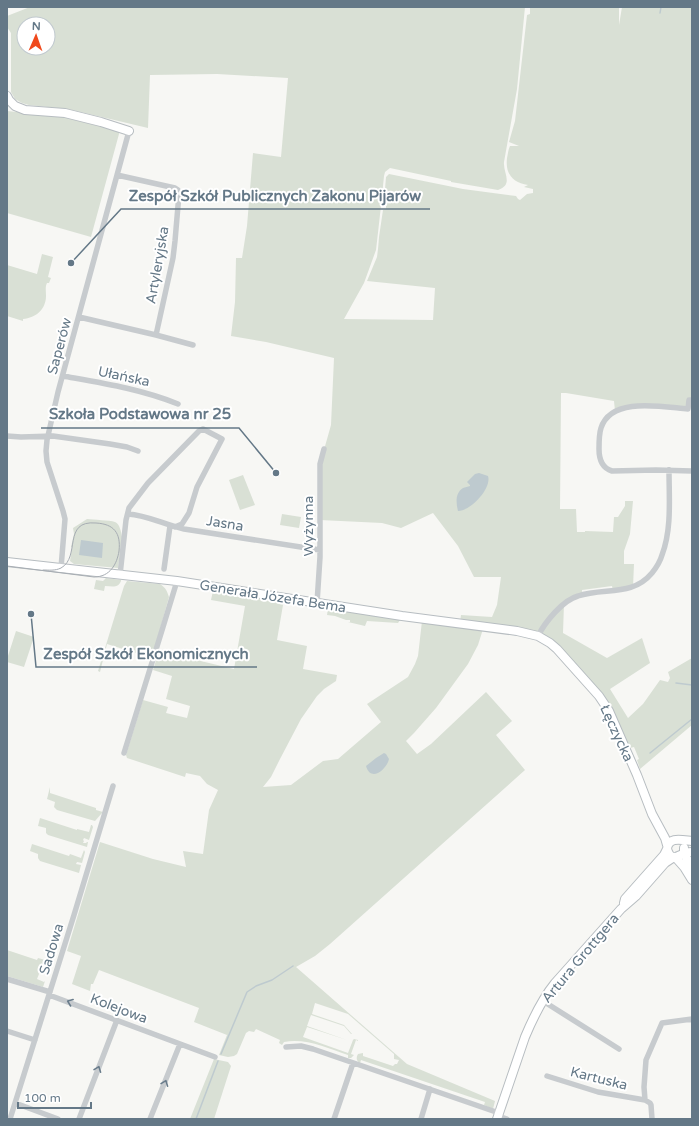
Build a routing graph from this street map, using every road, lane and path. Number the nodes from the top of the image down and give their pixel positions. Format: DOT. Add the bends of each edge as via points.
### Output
graph roads {
  1 [pos="7,96"];
  2 [pos="128,130"];
  3 [pos="117,175"];
  4 [pos="79,317"];
  5 [pos="156,335"];
  6 [pos="193,345"];
  7 [pos="63,376"];
  8 [pos="692,400"];
  9 [pos="178,404"];
  10 [pos="48,435"];
  11 [pos="7,436"];
  12 [pos="324,450"];
  13 [pos="138,451"];
  14 [pos="669,470"];
  15 [pos="692,471"];
  16 [pos="128,514"];
  17 [pos="172,527"];
  18 [pos="320,550"];
  19 [pos="7,562"];
  20 [pos="61,568"];
  21 [pos="164,569"];
  22 [pos="120,575"];
  23 [pos="177,581"];
  24 [pos="317,603"];
  25 [pos="538,636"];
  26 [pos="124,753"];
  27 [pos="113,786"];
  28 [pos="649,806"];
  29 [pos="677,840"];
  30 [pos="692,841"];
  31 [pos="667,847"];
  32 [pos="688,852"];
  33 [pos="675,858"];
  34 [pos="692,868"];
  35 [pos="692,880"];
  36 [pos="621,909"];
  37 [pos="7,980"];
  38 [pos="50,993"];
  39 [pos="543,1001"];
  40 [pos="117,1020"];
  41 [pos="692,1020"];
  42 [pos="7,1031"];
  43 [pos="35,1040"];
  44 [pos="180,1044"];
  45 [pos="286,1047"];
  46 [pos="619,1049"];
  47 [pos="215,1057"];
  48 [pos="353,1063"];
  49 [pos="547,1076"];
  50 [pos="430,1089"];
  51 [pos="645,1100"];
  52 [pos="15,1103"];
  53 [pos="498,1116"];
  54 [pos="10,1119"];
  55 [pos="58,1119"];
  56 [pos="79,1119"];
  57 [pos="150,1119"];
  58 [pos="334,1119"];
  59 [pos="421,1119"];
  60 [pos="507,1119"];
  61 [pos="652,1119"];
  1 -- 2 [label="street" via="15,106 25,110 65,113"];
  2 -- 3 [label="street, Saperów"];
  3 -- 4 [label="street, Saperów"];
  3 -- 5 [label="street, Artyleryjska" via="175,188 179,194 173,258"];
  4 -- 5 [label="street"];
  4 -- 7 [label="street, Saperów"];
  5 -- 6 [label="street"];
  7 -- 9 [label="street, Ułańska" via="136,390"];
  7 -- 10 [label="street, Saperów"];
  8 -- 14 [label="street" via="689,400 688,409 639,406 620,408 609,415 601,428 600,458 608,470"];
  10 -- 11 [label="street"];
  10 -- 13 [label="street" via="127,447"];
  10 -- 20 [label="street, Saperów" via="46,462 65,519"];
  12 -- 18 [label="street, Wyżynna" via="320,464"];
  14 -- 15 [label="street"];
  14 -- 25 [label="street" via="666,542 661,559 652,572 643,582 630,589 573,598 559,609"];
  16 -- 17 [label="street, Jasna" via="137,514"];
  16 -- 17 [label="street" via="142,489 203,429 222,439 197,487 190,513 182,524"];
  16 -- 22 [label="street"];
  17 -- 18 [label="street, Jasna"];
  17 -- 21 [label="street"];
  18 -- 24 [label="street, Wyżynna"];
  19 -- 20 [label="street, Generała Józefa Bema"];
  20 -- 22 [label="street, Generała Józefa Bema"];
  22 -- 23 [label="street, Generała Józefa Bema"];
  23 -- 24 [label="street, Generała Józefa Bema"];
  23 -- 26 [label="street"];
  24 -- 25 [label="street, Generała Józefa Bema"];
  25 -- 28 [label="street, Łęczycka" via="557,649 605,704"];
  27 -- 38 [label="street, Sadowa"];
  28 -- 29 [label="street, Łęczycka" via="665,829"];
  28 -- 31 [label="street, Łęczycka" via="664,835"];
  29 -- 30 [label="street"];
  29 -- 31 [label="street" via="670,841"];
  29 -- 32 [label="street"];
  31 -- 33 [label="street" via="669,855"];
  31 -- 36 [label="street, Artura Grottgera" via="664,855 625,899"];
  32 -- 33 [label="street"];
  32 -- 34 [label="street"];
  33 -- 35 [label="street"];
  33 -- 36 [label="street, Artura Grottgera" via="665,863"];
  36 -- 39 [label="street, Artura Grottgera" via="555,983"];
  37 -- 38 [label="street, Kolejowa"];
  40 -- 38 [label="street, Kolejowa, one-way"];
  38 -- 43 [label="street, Sadowa"];
  39 -- 46 [label="street"];
  39 -- 53 [label="street, Artura Grottgera" via="525,1037"];
  40 -- 44 [label="street, Kolejowa"];
  56 -- 40 [label="street, one-way"];
  41 -- 51 [label="street" via="661,1024 646,1060"];
  42 -- 43 [label="street"];
  43 -- 52 [label="street, Sadowa"];
  44 -- 47 [label="street, Kolejowa"];
  57 -- 44 [label="street, one-way"];
  45 -- 48 [label="street" via="307,1047"];
  48 -- 50 [label="street"];
  48 -- 58 [label="street"];
  49 -- 51 [label="street, Kartuska" via="598,1092"];
  50 -- 53 [label="street"];
  50 -- 59 [label="street"];
  51 -- 61 [label="street" via="651,1105"];
  52 -- 54 [label="street, Sadowa"];
  52 -- 55 [label="street"];
  53 -- 60 [label="street"];
}
